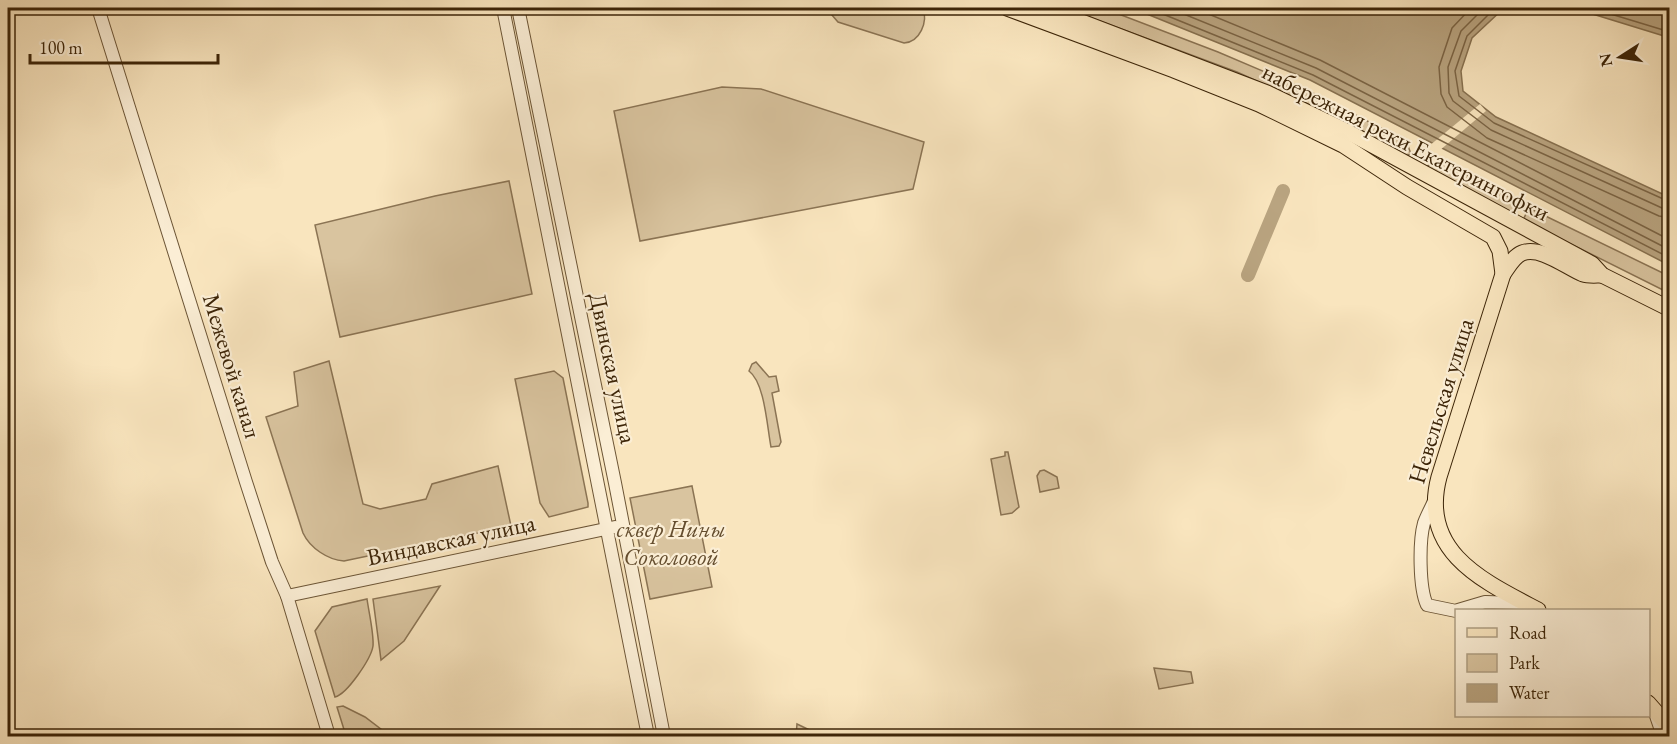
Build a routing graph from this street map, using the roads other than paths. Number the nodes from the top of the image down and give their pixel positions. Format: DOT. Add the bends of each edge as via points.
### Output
graph roads {
  1 [pos="98,8"];
  2 [pos="503,8"];
  3 [pos="518,8"];
  4 [pos="1007,8"];
  5 [pos="1045,8"];
  6 [pos="1487,233"];
  7 [pos="1503,274"];
  8 [pos="1602,275"];
  9 [pos="1670,309"];
  10 [pos="1434,501"];
  11 [pos="624,526"];
  12 [pos="607,529"];
  13 [pos="287,596"];
  14 [pos="1524,603"];
  15 [pos="1463,609"];
  16 [pos="1536,609"];
  17 [pos="1455,611"];
  18 [pos="1651,708"];
  19 [pos="1670,728"];
  20 [pos="329,736"];
  21 [pos="648,736"];
  22 [pos="664,736"];
  23 [pos="1663,736"];
  1 -- 13 [label="street, Межевой канал" via="262,532"];
  2 -- 12 [label="street, Двинская улица"];
  3 -- 11 [label="street, Двинская улица"];
  4 -- 6 [label="main road, набережная реки Екатерингофки" via="1268,108 1343,145"];
  5 -- 8 [label="main road, набережная реки Екатерингофки" via="1200,66 1310,113 1592,264"];
  6 -- 7 [label="main road, Невельская улица" via="1498,243"];
  7 -- 8 [label="main road" via="1518,255 1532,252 1586,275"];
  7 -- 10 [label="main road, Невельская улица"];
  8 -- 9 [label="main road, набережная реки Екатерингофки"];
  10 -- 14 [label="main road, Невельская улица" via="1436,522 1457,559"];
  10 -- 17 [label="street" via="1423,525 1423,595 1427,605"];
  11 -- 12 [label="street, Виндавская улица"];
  11 -- 22 [label="street, Двинская улица"];
  12 -- 13 [label="street, Виндавская улица"];
  12 -- 21 [label="street, Двинская улица"];
  13 -- 20 [label="street, Межевой канал"];
  14 -- 15 [label="street" via="1485,602"];
  14 -- 16 [label="main road, Невельская улица"];
  18 -- 19 [label="main road"];
  18 -- 23 [label="street"];
}
